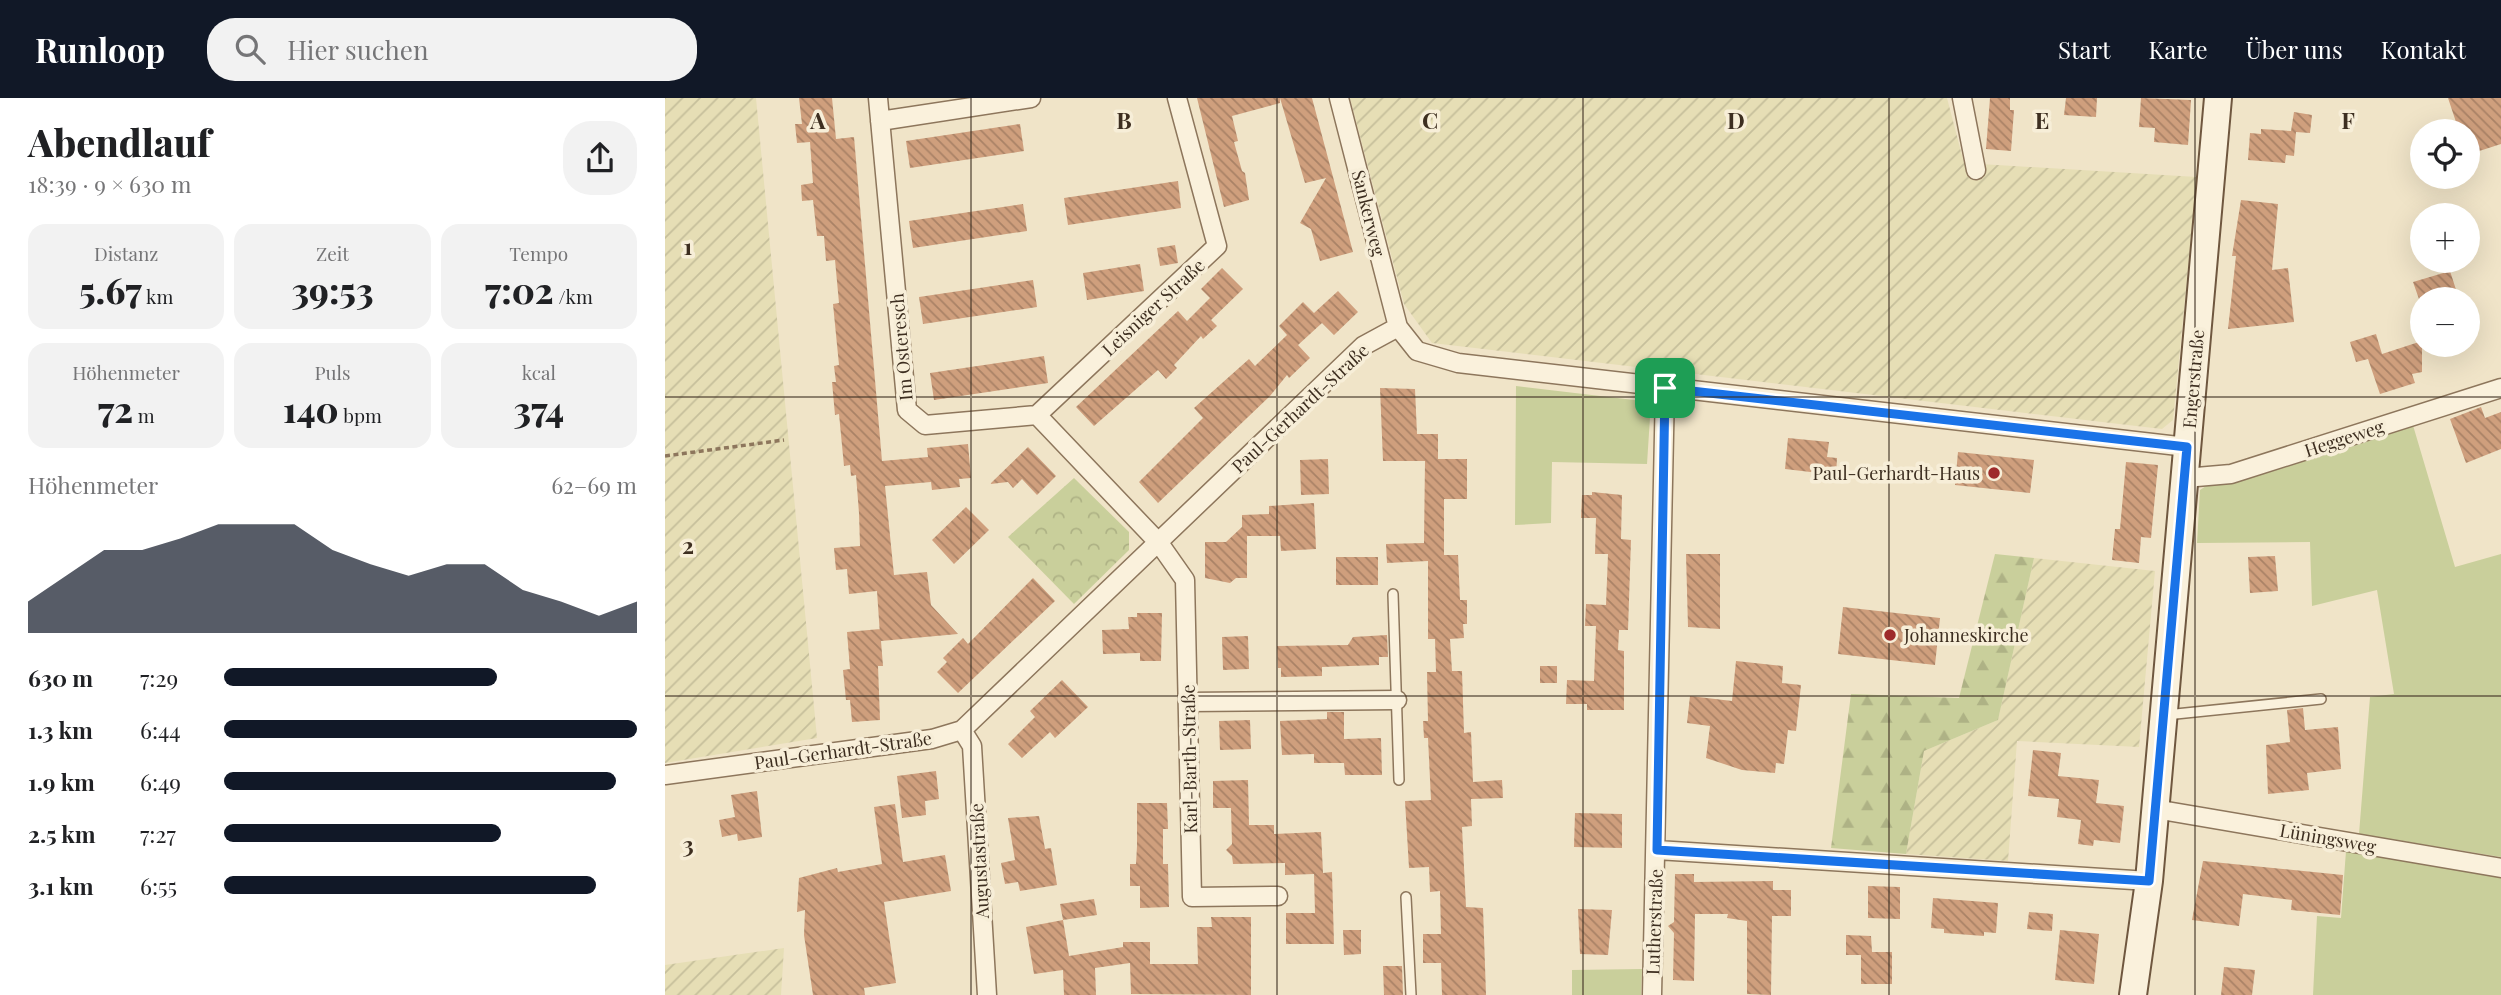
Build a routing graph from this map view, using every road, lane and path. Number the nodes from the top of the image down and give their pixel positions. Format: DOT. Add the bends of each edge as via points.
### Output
graph roads {
  1 [pos="878,98"];
  2 [pos="1031,98"];
  3 [pos="1177,98"];
  4 [pos="1339,98"];
  5 [pos="1962,98"];
  6 [pos="2218,98"];
  7 [pos="880,121"];
  8 [pos="1976,170"];
  9 [pos="1398,327"];
  10 [pos="1665,388"];
  11 [pos="2501,388"];
  12 [pos="1037,415"];
  13 [pos="784,440"];
  14 [pos="2187,447"];
  15 [pos="665,456"];
  16 [pos="2185,478"];
  17 [pos="1159,543"];
  18 [pos="1393,594"];
  19 [pos="2321,698"];
  20 [pos="1397,700"];
  21 [pos="1188,702"];
  22 [pos="2164,715"];
  23 [pos="963,730"];
  24 [pos="665,775"];
  25 [pos="1399,780"];
  26 [pos="2155,809"];
  27 [pos="1657,850"];
  28 [pos="2501,868"];
  29 [pos="2149,881"];
  30 [pos="1278,895"];
  31 [pos="1406,897"];
  32 [pos="986,995"];
  33 [pos="1411,995"];
  34 [pos="1652,995"];
  35 [pos="2133,995"];
  1 -- 7 [label="street, Im Osteresch"];
  2 -- 7 [label="street"];
  3 -- 12 [label="street, Leisniger Straße" via="1217,246"];
  4 -- 9 [label="street, Sankerweg"];
  5 -- 8 [label="street"];
  6 -- 14 [label="main road, Engerstraße"];
  7 -- 12 [label="street, Im Osteresch" via="907,410 925,425"];
  9 -- 10 [label="street" via="1417,351 1458,363"];
  9 -- 17 [label="street, Paul-Gerhardt-Straße" via="1363,346"];
  10 -- 14 [label="street"];
  10 -- 27 [label="street, Lutherstraße"];
  11 -- 16 [label="street, Heggeweg" via="2231,474"];
  12 -- 17 [label="street"];
  13 -- 15 [label="path"];
  14 -- 16 [label="main road, Engerstraße"];
  16 -- 22 [label="main road, Engerstraße"];
  17 -- 21 [label="street, Karl-Barth-Straße" via="1185,580"];
  17 -- 23 [label="street, Paul-Gerhardt-Straße"];
  18 -- 20 [label="lane"];
  19 -- 22 [label="lane"];
  20 -- 21 [label="street"];
  20 -- 25 [label="lane"];
  21 -- 30 [label="street, Karl-Barth-Straße" via="1192,897"];
  22 -- 26 [label="main road, Engerstraße"];
  23 -- 24 [label="street, Paul-Gerhardt-Straße" via="932,739"];
  23 -- 32 [label="street, Augustastraße" via="972,746"];
  26 -- 28 [label="street, Lüningsweg"];
  26 -- 29 [label="main road, Engerstraße"];
  27 -- 29 [label="street"];
  27 -- 34 [label="street, Lutherstraße"];
  29 -- 35 [label="main road, Engerstraße"];
  31 -- 33 [label="lane"];
}
